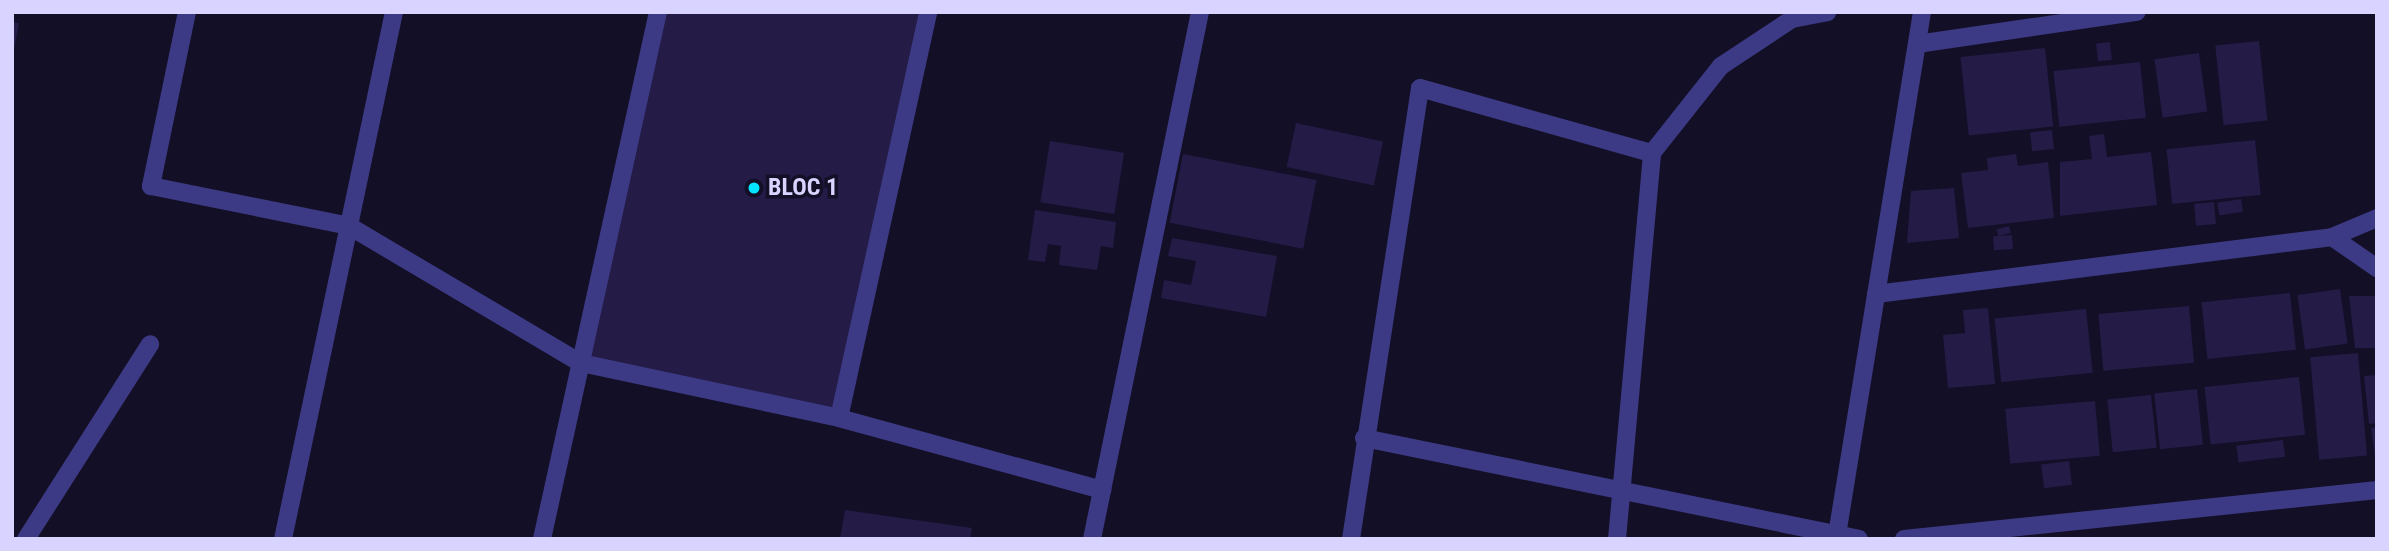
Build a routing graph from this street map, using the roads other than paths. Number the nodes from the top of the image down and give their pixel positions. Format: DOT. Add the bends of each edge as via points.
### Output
graph roads {
  1 [pos="187,12"];
  2 [pos="394,12"];
  3 [pos="658,12"];
  4 [pos="928,12"];
  5 [pos="1200,12"];
  6 [pos="1827,12"];
  7 [pos="1922,12"];
  8 [pos="2137,12"];
  9 [pos="1917,44"];
  10 [pos="1653,153"];
  11 [pos="2377,218"];
  12 [pos="349,226"];
  13 [pos="2332,237"];
  14 [pos="2377,268"];
  15 [pos="1876,294"];
  16 [pos="150,344"];
  17 [pos="581,363"];
  18 [pos="839,418"];
  19 [pos="1364,438"];
  20 [pos="1102,490"];
  21 [pos="2377,490"];
  22 [pos="1621,491"];
  23 [pos="1838,535"];
  24 [pos="26,539"];
  25 [pos="283,539"];
  26 [pos="542,539"];
  27 [pos="1092,539"];
  28 [pos="1351,539"];
  29 [pos="1617,539"];
  30 [pos="1859,539"];
  31 [pos="1904,539"];
  1 -- 12 [label="street" via="151,186"];
  2 -- 12 [label="street"];
  3 -- 17 [label="street"];
  4 -- 18 [label="street"];
  5 -- 20 [label="street"];
  6 -- 10 [label="street" via="1792,19 1721,66"];
  7 -- 9 [label="street"];
  8 -- 9 [label="street"];
  9 -- 15 [label="street"];
  10 -- 19 [label="street" via="1420,88"];
  10 -- 22 [label="street"];
  11 -- 13 [label="street"];
  12 -- 17 [label="street"];
  12 -- 25 [label="street"];
  13 -- 14 [label="street"];
  13 -- 15 [label="street"];
  15 -- 23 [label="street"];
  16 -- 24 [label="street"];
  17 -- 18 [label="street"];
  17 -- 26 [label="street"];
  18 -- 20 [label="street"];
  19 -- 22 [label="street"];
  19 -- 28 [label="street"];
  20 -- 27 [label="street"];
  21 -- 31 [label="street"];
  22 -- 23 [label="street"];
  22 -- 29 [label="street"];
  23 -- 30 [label="street"];
}
